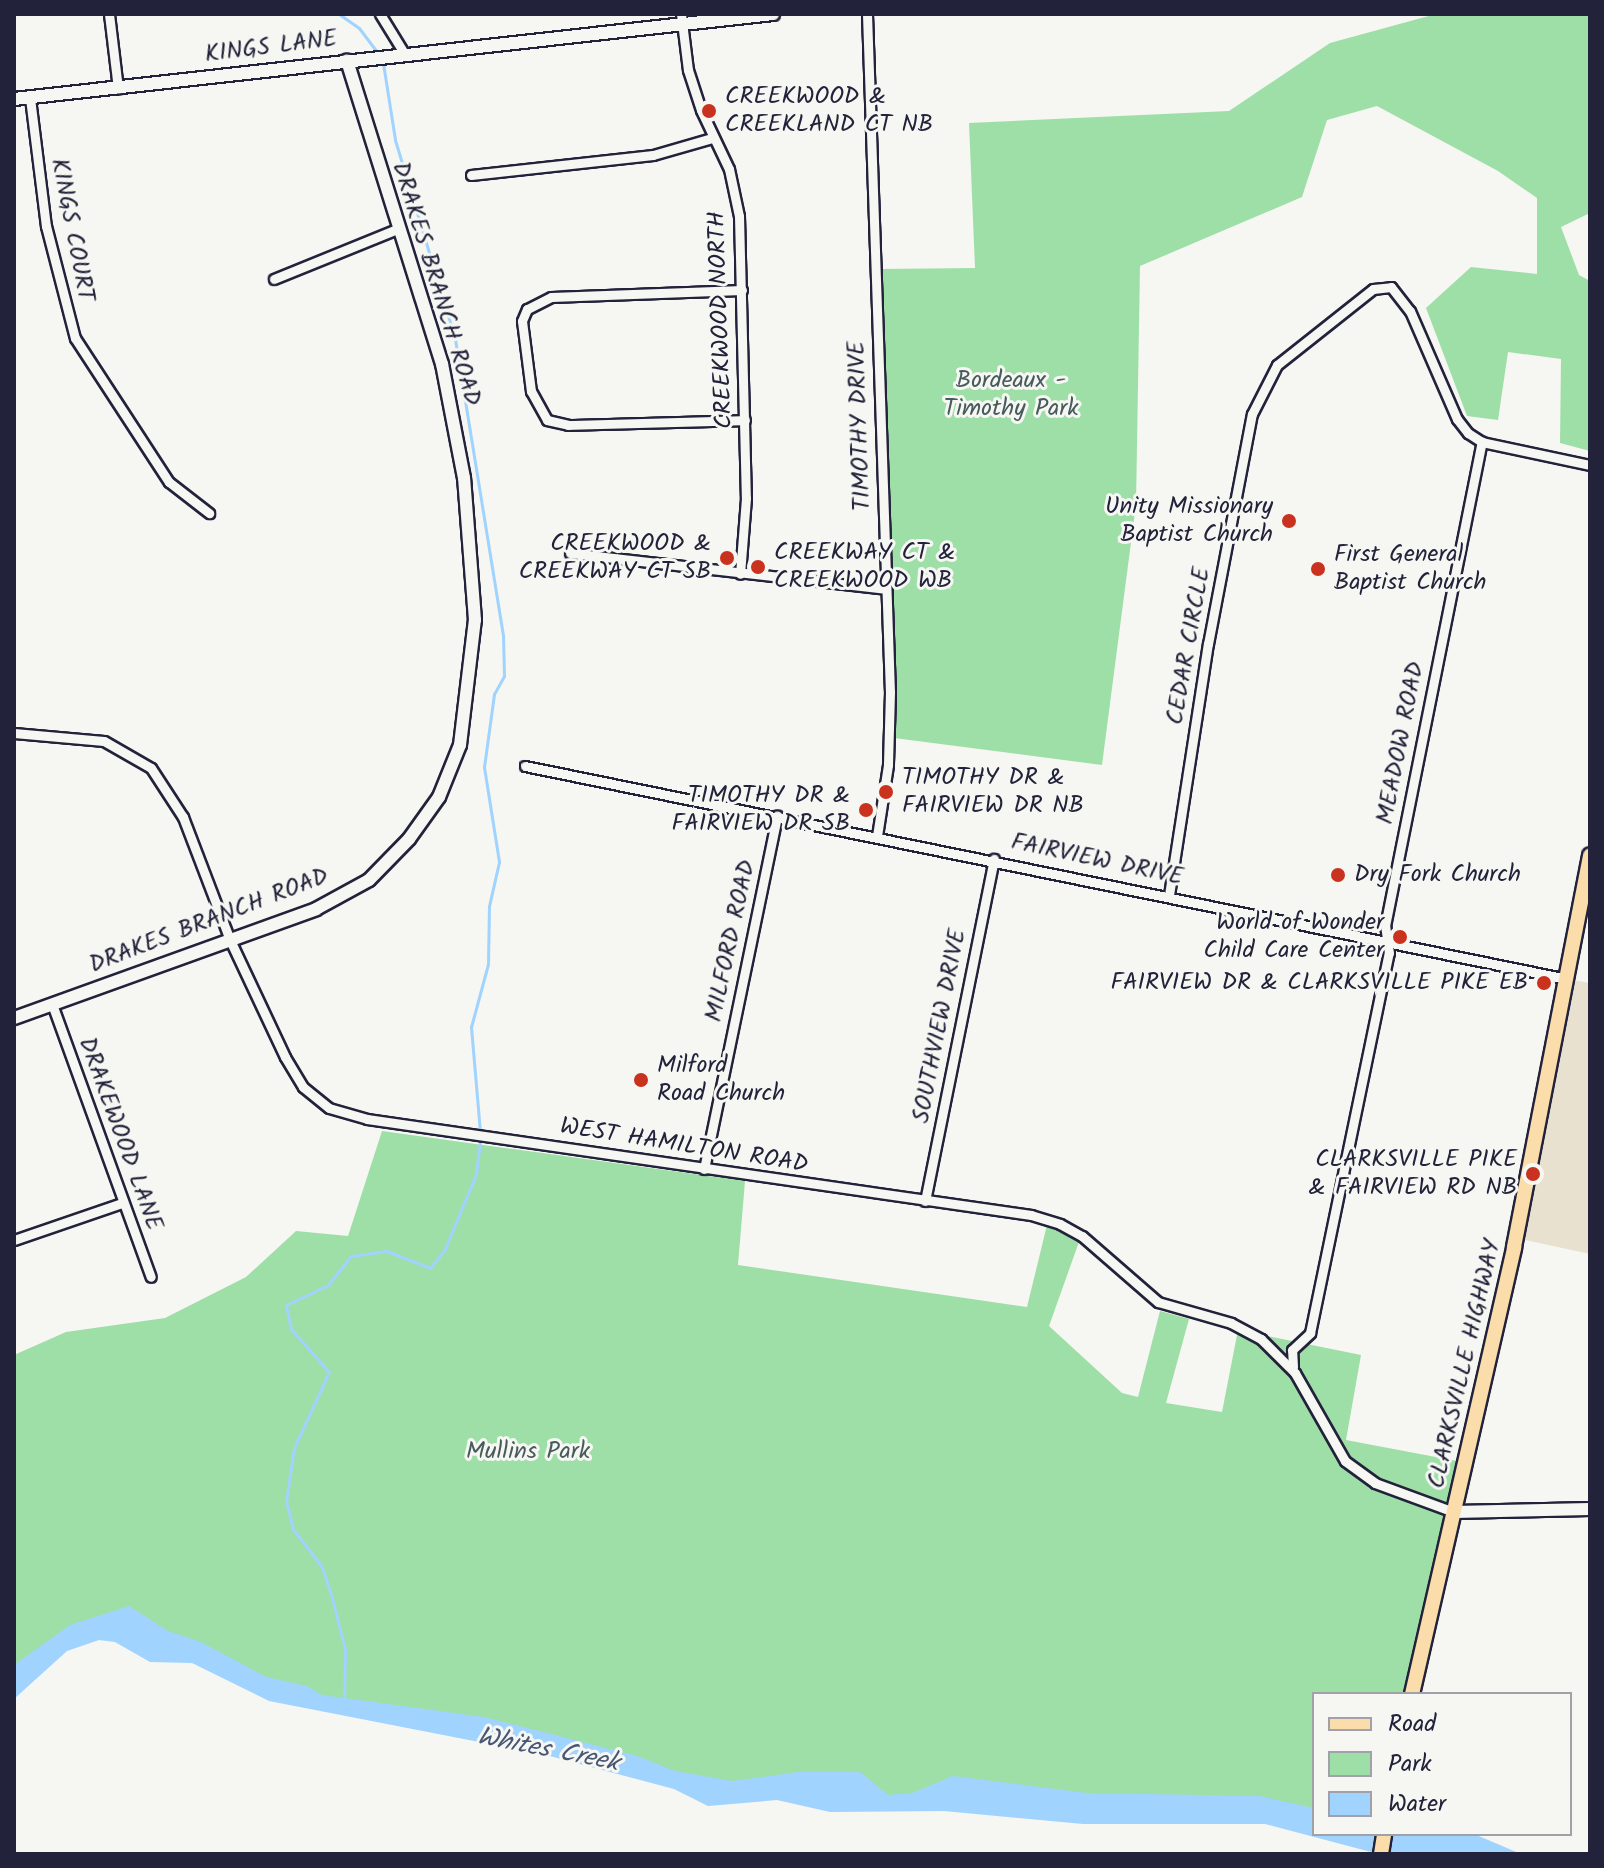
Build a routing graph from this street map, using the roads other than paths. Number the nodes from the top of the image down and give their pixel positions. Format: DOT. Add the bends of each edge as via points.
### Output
graph roads {
  1 [pos="109,14"];
  2 [pos="380,14"];
  3 [pos="773,14"];
  4 [pos="867,14"];
  5 [pos="682,20"];
  6 [pos="404,53"];
  7 [pos="347,60"];
  8 [pos="118,88"];
  9 [pos="30,98"];
  10 [pos="14,99"];
  11 [pos="712,138"];
  12 [pos="471,175"];
  13 [pos="397,229"];
  14 [pos="274,279"];
  15 [pos="742,290"];
  16 [pos="745,420"];
  17 [pos="1482,442"];
  18 [pos="1590,465"];
  19 [pos="209,513"];
  20 [pos="570,553"];
  21 [pos="740,574"];
  22 [pos="885,589"];
  23 [pos="14,733"];
  24 [pos="525,766"];
  25 [pos="777,815"];
  26 [pos="877,836"];
  27 [pos="1590,855"];
  28 [pos="994,859"];
  29 [pos="1169,895"];
  30 [pos="230,940"];
  31 [pos="1388,943"];
  32 [pos="1567,979"];
  33 [pos="52,1004"];
  34 [pos="14,1018"];
  35 [pos="704,1169"];
  36 [pos="925,1201"];
  37 [pos="122,1203"];
  38 [pos="14,1240"];
  39 [pos="151,1277"];
  40 [pos="1295,1373"];
  41 [pos="1590,1509"];
  42 [pos="1454,1512"];
  43 [pos="1412,1692"];
  1 -- 8 [label="street"];
  2 -- 6 [label="street"];
  3 -- 5 [label="street, KINGS LANE"];
  4 -- 22 [label="street, TIMOTHY DRIVE"];
  5 -- 6 [label="street, KINGS LANE"];
  5 -- 11 [label="street, CREEKWOOD NORTH" via="688,70"];
  6 -- 7 [label="street, KINGS LANE"];
  7 -- 8 [label="street, KINGS LANE"];
  7 -- 13 [label="street, DRAKES BRANCH ROAD"];
  8 -- 9 [label="street, KINGS LANE"];
  9 -- 10 [label="street, KINGS LANE"];
  9 -- 19 [label="street, KINGS COURT" via="46,226 75,338 169,482"];
  11 -- 12 [label="street" via="653,155"];
  11 -- 15 [label="street, CREEKWOOD NORTH" via="735,188"];
  13 -- 14 [label="street"];
  13 -- 30 [label="street, DRAKES BRANCH ROAD" via="442,364 464,478 475,620 460,745 439,797 409,839 369,880 316,909"];
  15 -- 16 [label="street, CREEKWOOD NORTH"];
  15 -- 16 [label="street" via="551,297 527,309 522,321 531,391 547,420 568,425"];
  16 -- 21 [label="street, CREEKWOOD NORTH"];
  17 -- 18 [label="street"];
  17 -- 29 [label="street, CEDAR CIRCLE" via="1457,419 1410,311 1391,287 1373,289 1277,365 1252,414 1208,644"];
  17 -- 31 [label="street, MEADOW ROAD" via="1385,926"];
  20 -- 21 [label="street"];
  21 -- 22 [label="street"];
  22 -- 26 [label="street, TIMOTHY DRIVE" via="889,732"];
  23 -- 30 [label="street, WEST HAMILTON ROAD" via="104,741 151,768 183,817"];
  24 -- 25 [label="street, FAIRVIEW DRIVE"];
  25 -- 26 [label="street, FAIRVIEW DRIVE"];
  25 -- 35 [label="street, MILFORD ROAD"];
  26 -- 28 [label="street, FAIRVIEW DRIVE"];
  27 -- 32 [label="main road, CLARKSVILLE HIGHWAY"];
  28 -- 29 [label="street, FAIRVIEW DRIVE"];
  28 -- 36 [label="street, SOUTHVIEW DRIVE"];
  29 -- 31 [label="street, FAIRVIEW DRIVE"];
  30 -- 33 [label="street, DRAKES BRANCH ROAD"];
  30 -- 35 [label="street, WEST HAMILTON ROAD" via="285,1057 312,1097 356,1117"];
  31 -- 32 [label="street, FAIRVIEW DRIVE"];
  31 -- 40 [label="street, MEADOW ROAD" via="1310,1333 1292,1350"];
  32 -- 42 [label="main road, CLARKSVILLE HIGHWAY"];
  33 -- 34 [label="street, DRAKES BRANCH ROAD"];
  33 -- 37 [label="street, DRAKEWOOD LANE"];
  35 -- 36 [label="street, WEST HAMILTON ROAD"];
  36 -- 40 [label="street, WEST HAMILTON ROAD" via="1060,1224 1082,1236 1158,1302 1231,1323 1261,1339"];
  37 -- 38 [label="street"];
  37 -- 39 [label="street, DRAKEWOOD LANE"];
  40 -- 42 [label="street, WEST HAMILTON ROAD" via="1345,1461 1375,1483"];
  41 -- 42 [label="street"];
  42 -- 43 [label="main road, CLARKSVILLE HIGHWAY"];
}
